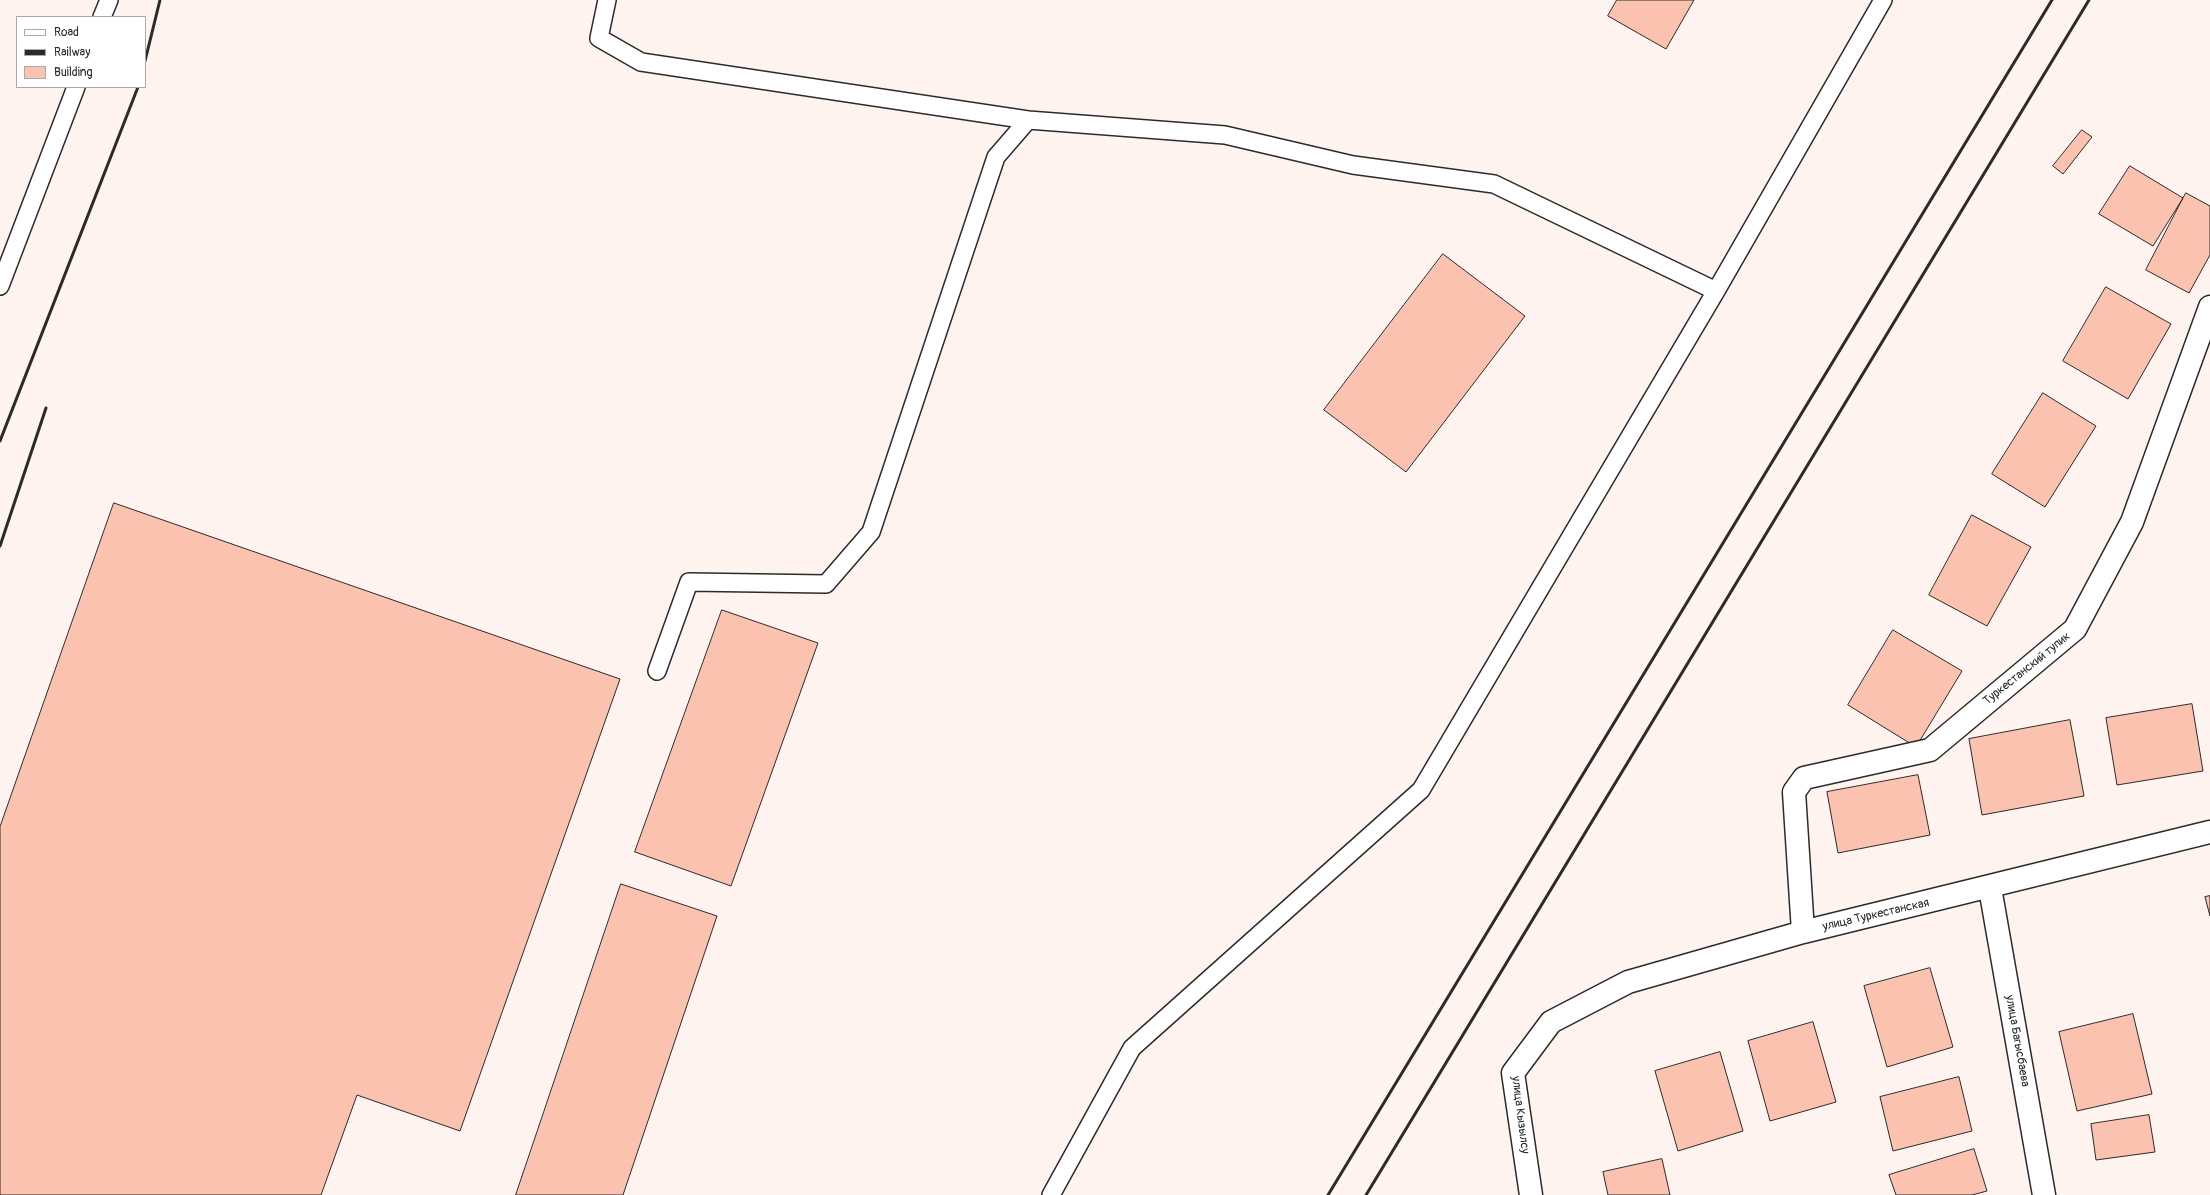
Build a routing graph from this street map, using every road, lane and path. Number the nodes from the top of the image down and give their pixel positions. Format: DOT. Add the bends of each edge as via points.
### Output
graph roads {
  1 [pos="109,0"];
  2 [pos="607,0"];
  3 [pos="1883,0"];
  4 [pos="102,16"];
  5 [pos="76,88"];
  6 [pos="1028,120"];
  7 [pos="0,286"];
  8 [pos="1716,291"];
  9 [pos="2210,307"];
  10 [pos="657,671"];
  11 [pos="2210,832"];
  12 [pos="1990,888"];
  13 [pos="1803,932"];
  14 [pos="1551,1022"];
  15 [pos="1051,1195"];
  16 [pos="1531,1195"];
  17 [pos="2044,1195"];
  1 -- 4 [label="lane"];
  2 -- 6 [label="lane" via="599,38 641,62"];
  3 -- 8 [label="lane"];
  5 -- 7 [label="lane"];
  6 -- 8 [label="lane" via="1225,135 1353,165 1494,184"];
  6 -- 10 [label="lane" via="996,157 871,532 826,584 689,582"];
  8 -- 15 [label="lane" via="1421,790 1132,1048"];
  9 -- 13 [label="street, Туркестанский тупик" via="2132,522 2075,629 1930,750 1804,778 1794,792"];
  11 -- 12 [label="street, улица Туркестанская"];
  12 -- 13 [label="street, улица Туркестанская"];
  12 -- 17 [label="street, улица Багысбаева"];
  13 -- 14 [label="street, улица Туркестанская" via="1628,982"];
  14 -- 16 [label="street, улица Кызылсу" via="1513,1073"];
}
